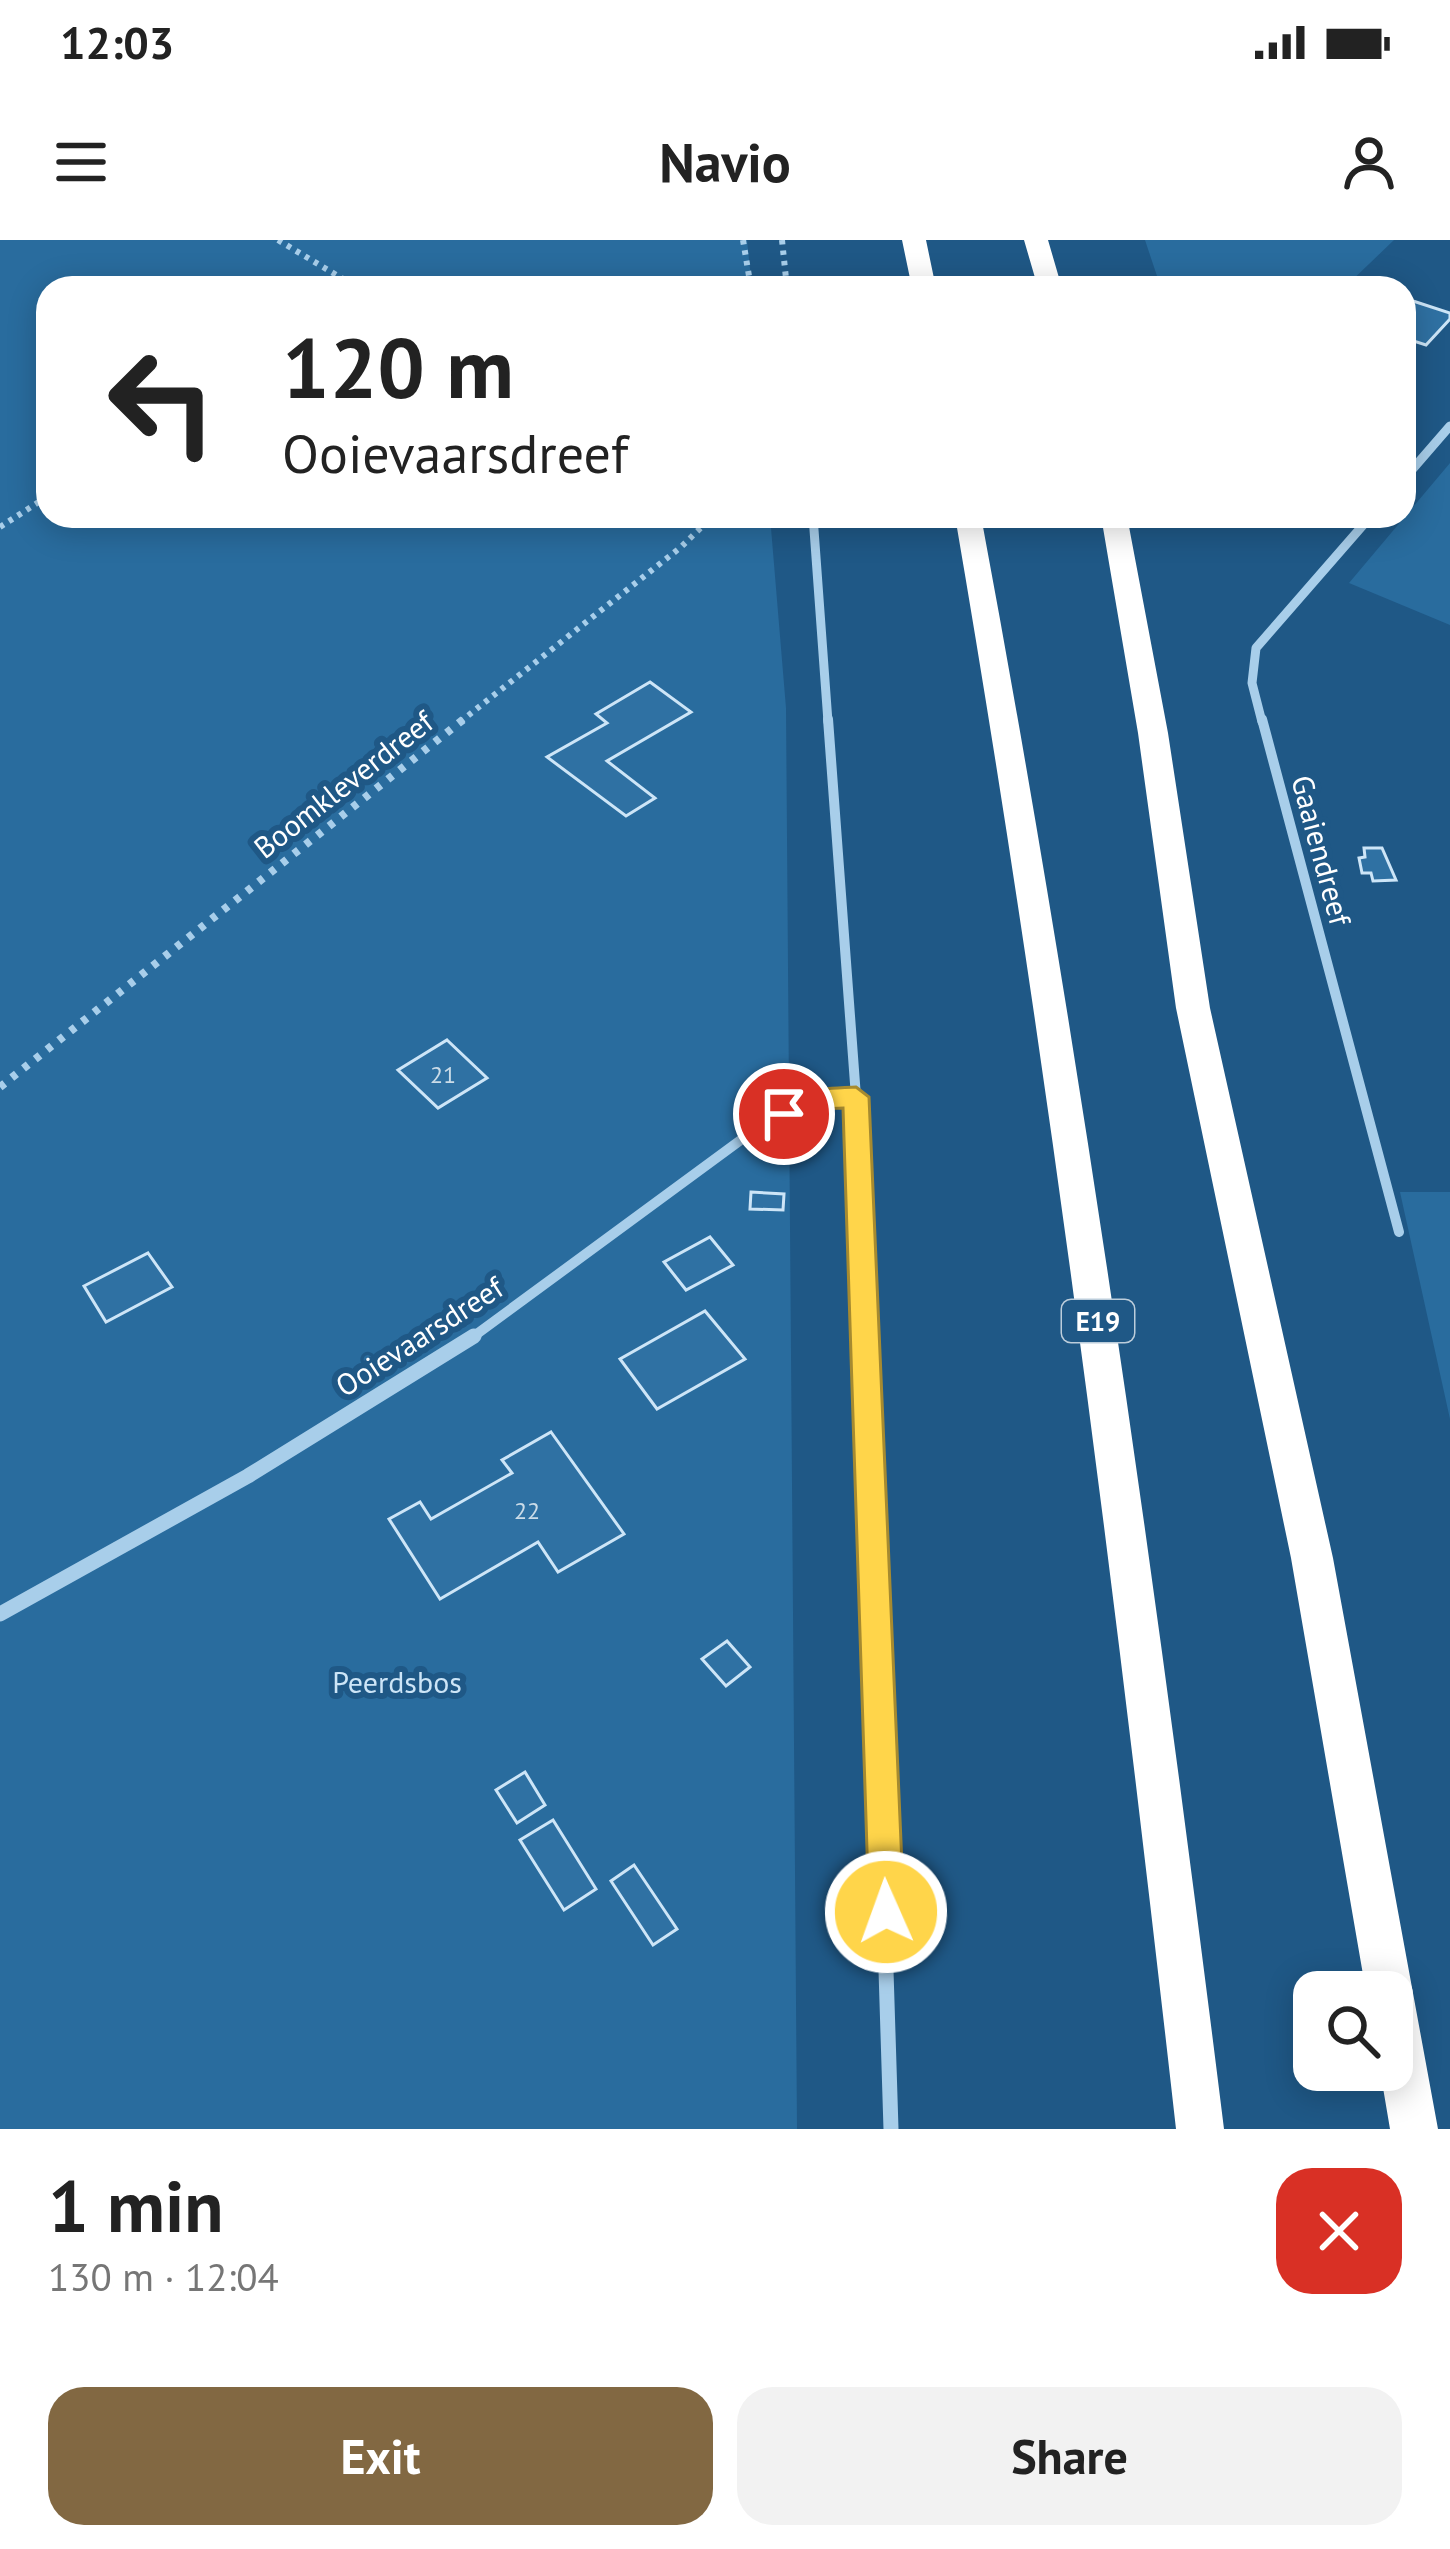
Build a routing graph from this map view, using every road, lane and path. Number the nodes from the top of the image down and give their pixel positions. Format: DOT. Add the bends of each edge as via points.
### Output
graph roads {
  1 [pos="278,240"];
  2 [pos="743,240"];
  3 [pos="782,240"];
  4 [pos="914,240"];
  5 [pos="1036,240"];
  6 [pos="338,276"];
  7 [pos="749,276"];
  8 [pos="786,276"];
  9 [pos="922,276"];
  10 [pos="1046,276"];
  11 [pos="1450,426"];
  12 [pos="1416,464"];
  13 [pos="36,504"];
  14 [pos="0,527"];
  15 [pos="701,528"];
  16 [pos="814,528"];
  17 [pos="970,528"];
  18 [pos="1116,528"];
  19 [pos="1361,528"];
  20 [pos="0,1087"];
  21 [pos="856,1097"];
  22 [pos="1399,1232"];
  23 [pos="0,1614"];
  24 [pos="1386,1971"];
  25 [pos="1407,2091"];
  26 [pos="891,2129"];
  27 [pos="1200,2129"];
  28 [pos="1414,2129"];
  1 -- 6 [label="path"];
  2 -- 7 [label="path"];
  3 -- 8 [label="path"];
  4 -- 9 [label="highway"];
  5 -- 10 [label="highway"];
  11 -- 12 [label="street"];
  13 -- 14 [label="path"];
  15 -- 20 [label="path, Boomkleverdreef"];
  16 -- 21 [label="street"];
  17 -- 27 [label="highway, E19" via="1131,1542"];
  18 -- 24 [label="highway" via="1193,1008 1312,1558"];
  19 -- 22 [label="street, Gaaiendreef" via="1256,648 1252,683"];
  21 -- 23 [label="street, Ooievaarsdreef" via="816,1099 753,1130 466,1342"];
  21 -- 26 [label="street"];
  25 -- 28 [label="highway"];
}
